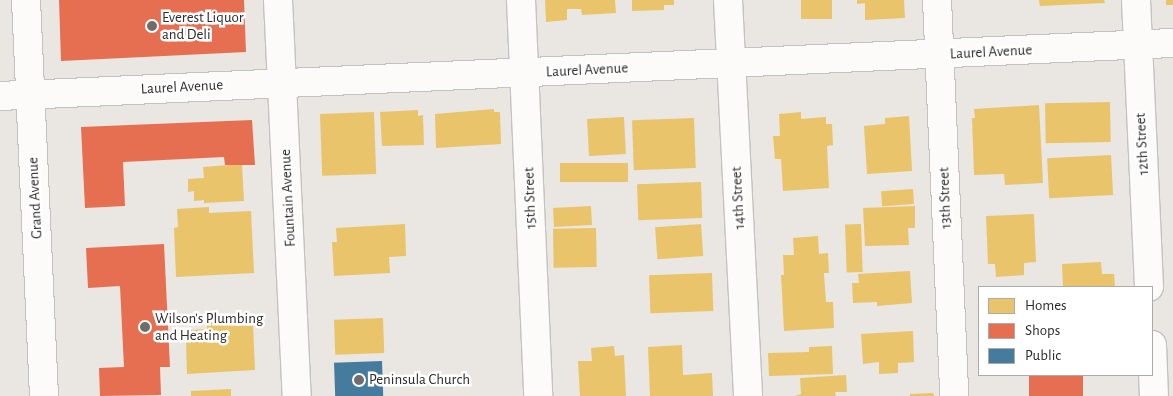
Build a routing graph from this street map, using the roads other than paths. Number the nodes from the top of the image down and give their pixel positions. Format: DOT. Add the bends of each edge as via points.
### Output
graph roads {
  1 [pos="26,0"];
  2 [pos="278,0"];
  3 [pos="521,0"];
  4 [pos="728,0"];
  5 [pos="937,0"];
  6 [pos="1136,0"];
  7 [pos="1173,43"];
  8 [pos="1138,44"];
  9 [pos="939,55"];
  10 [pos="731,62"];
  11 [pos="525,73"];
  12 [pos="282,82"];
  13 [pos="31,95"];
  14 [pos="0,96"];
  15 [pos="1149,286"];
  16 [pos="1153,370"];
  17 [pos="44,396"];
  18 [pos="297,396"];
  19 [pos="538,396"];
  20 [pos="748,396"];
  21 [pos="954,396"];
  22 [pos="1154,396"];
  1 -- 13 [label="street, Grand Avenue"];
  2 -- 12 [label="street, Fountain Avenue"];
  3 -- 11 [label="street, 15th Street"];
  4 -- 10 [label="street, 14th Street"];
  5 -- 9 [label="street, 13th Street"];
  6 -- 8 [label="street, 12th Street"];
  7 -- 8 [label="street, Laurel Avenue"];
  8 -- 9 [label="street, Laurel Avenue"];
  8 -- 15 [label="street, 12th Street"];
  9 -- 10 [label="street, Laurel Avenue"];
  9 -- 21 [label="street, 13th Street"];
  10 -- 11 [label="street, Laurel Avenue"];
  10 -- 20 [label="street, 14th Street"];
  11 -- 12 [label="street, Laurel Avenue"];
  11 -- 19 [label="street, 15th Street"];
  12 -- 13 [label="street, Laurel Avenue"];
  12 -- 18 [label="street, Fountain Avenue"];
  13 -- 14 [label="street, Laurel Avenue"];
  13 -- 17 [label="street, Grand Avenue"];
  16 -- 22 [label="street"];
}
